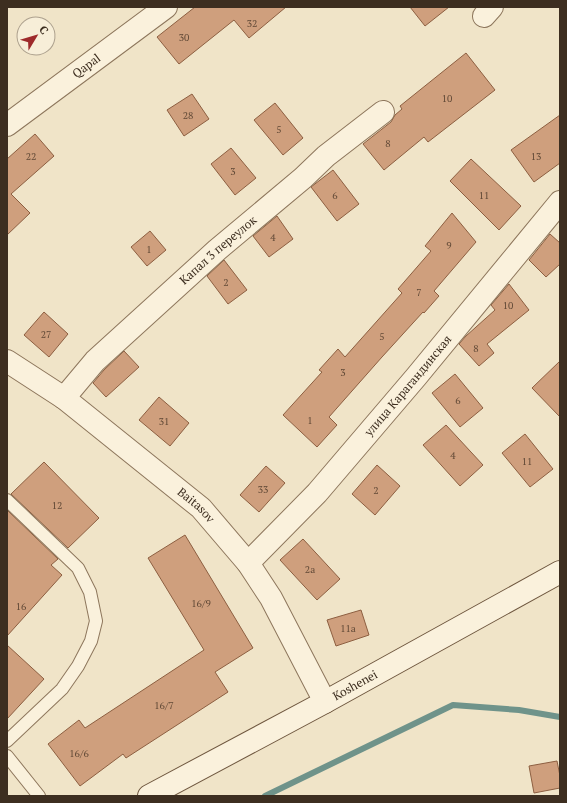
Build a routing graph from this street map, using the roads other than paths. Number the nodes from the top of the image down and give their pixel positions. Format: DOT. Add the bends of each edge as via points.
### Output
graph roads {
  1 [pos="166,7"];
  2 [pos="383,112"];
  3 [pos="7,125"];
  4 [pos="560,202"];
  5 [pos="7,361"];
  6 [pos="64,398"];
  7 [pos="7,500"];
  8 [pos="248,563"];
  9 [pos="560,572"];
  10 [pos="326,702"];
  11 [pos="7,741"];
  12 [pos="7,756"];
  13 [pos="39,796"];
  14 [pos="149,796"];
  1 -- 3 [label="street, Qapal"];
  2 -- 6 [label="street, Капал 3 переулок" via="326,156 211,255 95,361"];
  4 -- 8 [label="street, улица Карагандинская" via="317,493"];
  5 -- 6 [label="street, Baitasov"];
  6 -- 8 [label="street, Baitasov" via="200,508"];
  7 -- 11 [label="lane" via="78,568 90,592 96,621 91,641 62,689"];
  8 -- 10 [label="street, Baitasov" via="271,598"];
  9 -- 10 [label="street, Koshenei"];
  10 -- 14 [label="street, Koshenei"];
  12 -- 13 [label="lane"];
}
